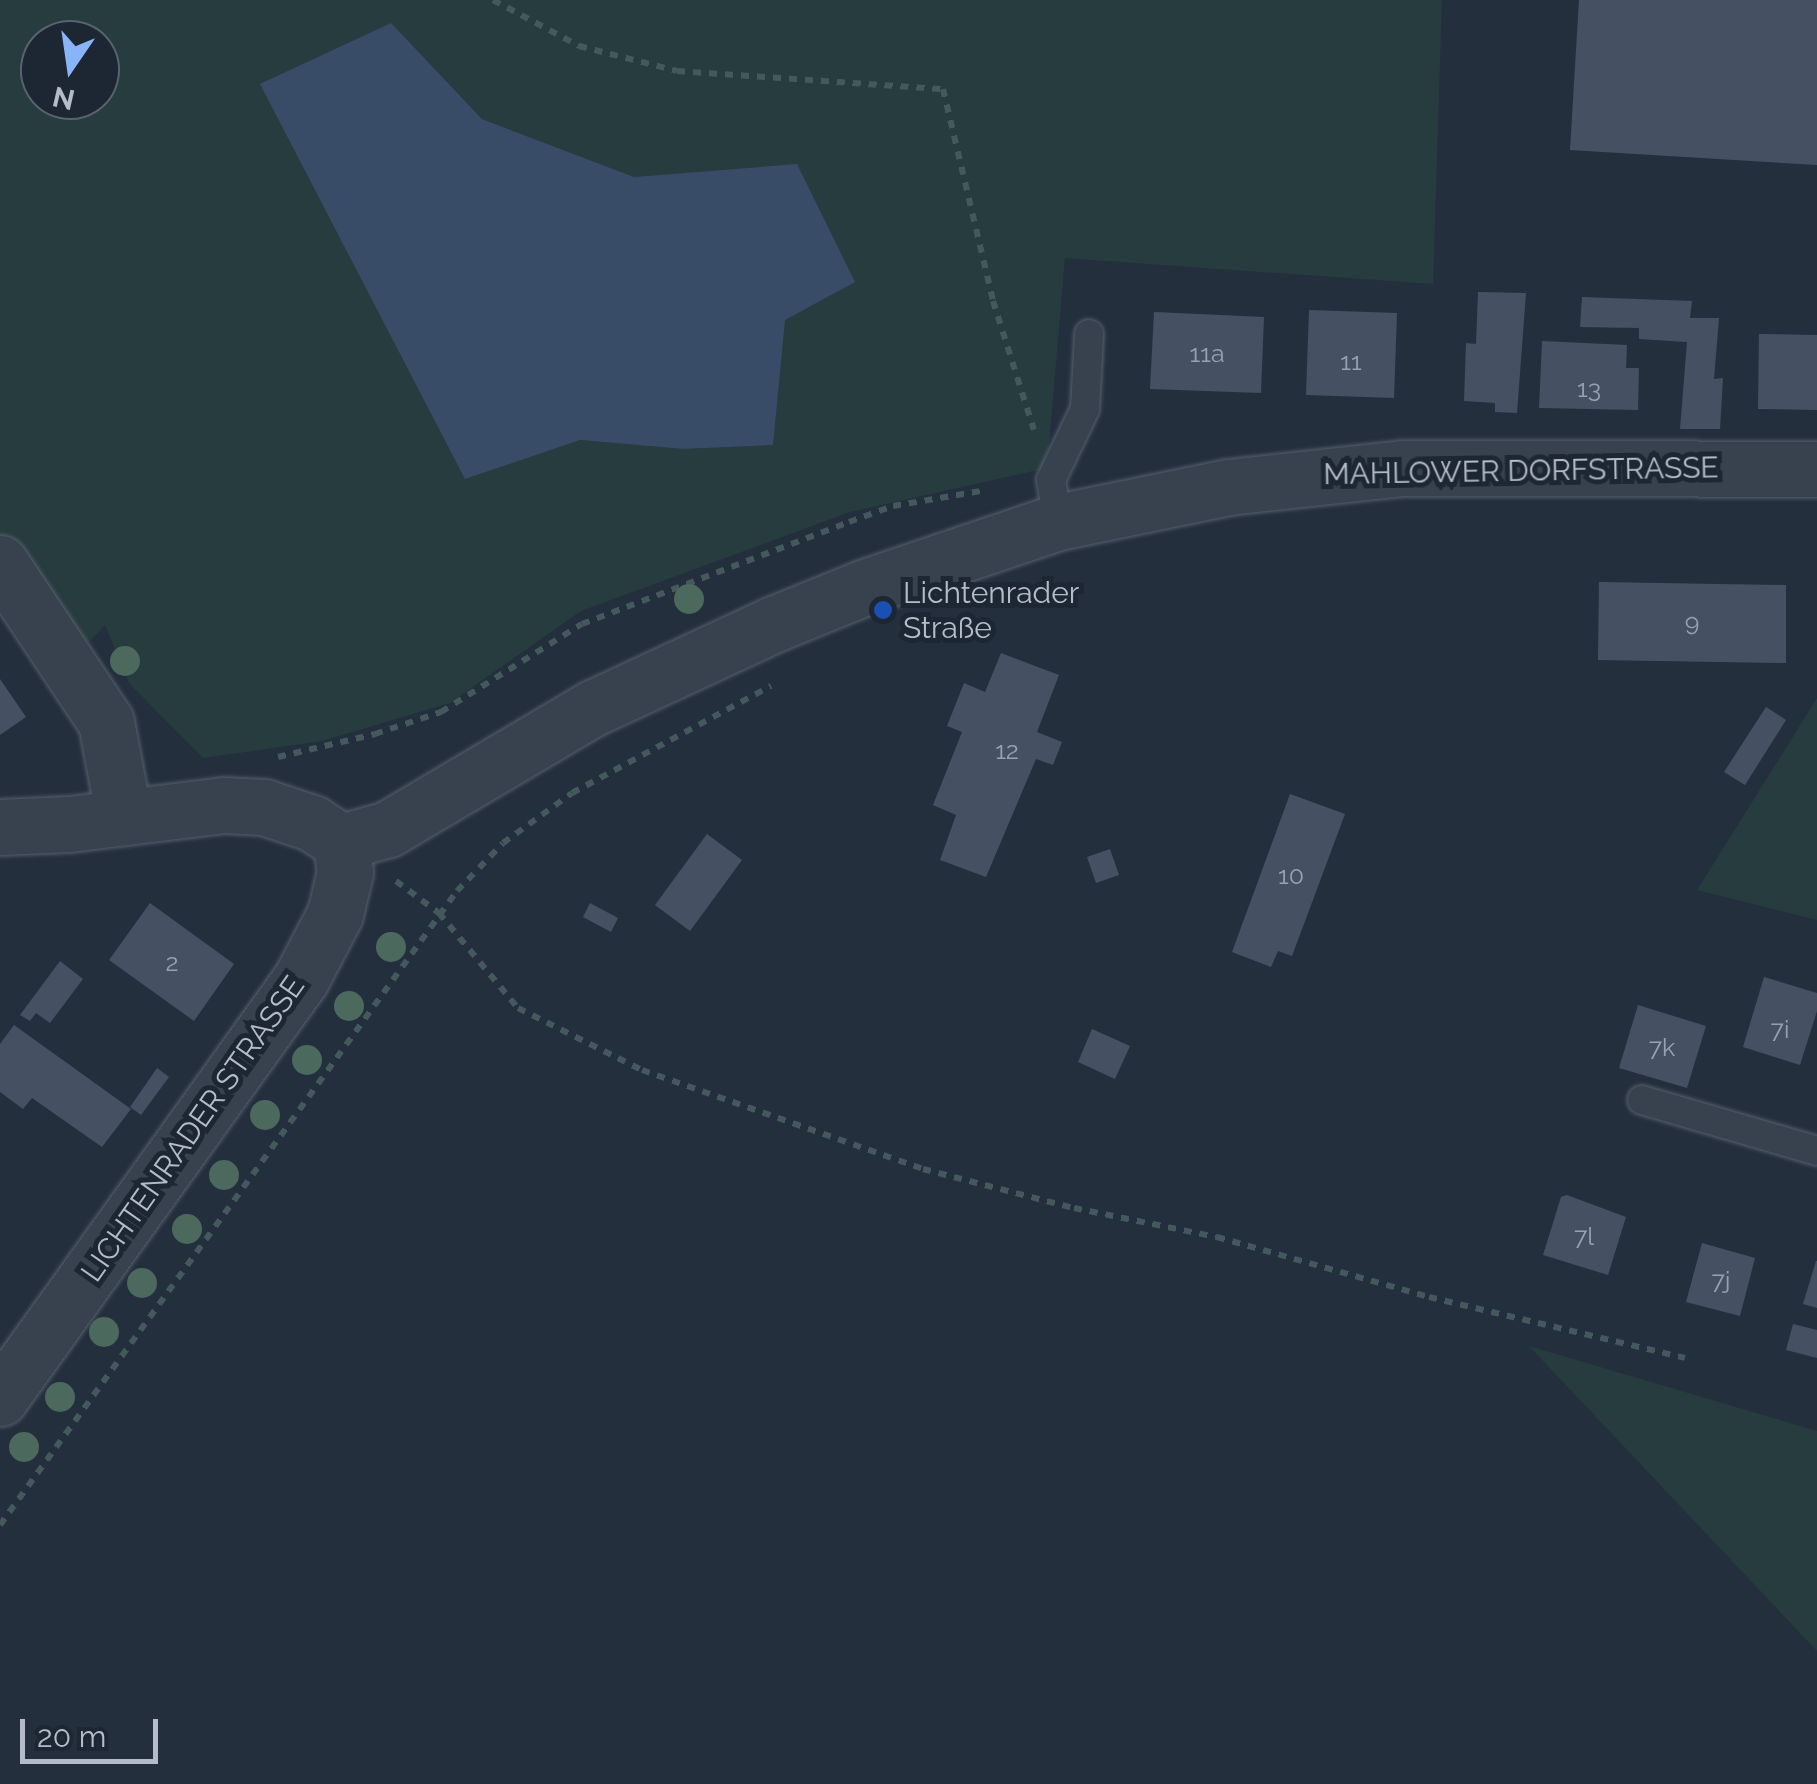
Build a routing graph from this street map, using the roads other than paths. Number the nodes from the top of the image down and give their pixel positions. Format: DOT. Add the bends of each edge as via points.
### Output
graph roads {
  1 [pos="1089,334"];
  2 [pos="1817,468"];
  3 [pos="1058,522"];
  4 [pos="0,563"];
  5 [pos="124,818"];
  6 [pos="0,826"];
  7 [pos="341,842"];
  8 [pos="1642,1100"];
  9 [pos="1817,1150"];
  10 [pos="0,1398"];
  1 -- 3 [label="lane" via="1085,409 1051,480"];
  2 -- 3 [label="street, MAHLOWER DORFSTRASSE" via="1403,468 1228,486"];
  3 -- 7 [label="street, MAHLOWER DORFSTRASSE" via="774,624 594,708 388,830"];
  4 -- 5 [label="street" via="106,722"];
  5 -- 6 [label="street"];
  5 -- 7 [label="street" via="224,805 264,807 312,823"];
  7 -- 10 [label="street, LICHTENRADER STRASSE" via="345,872 334,914 301,979"];
  8 -- 9 [label="lane"];
}
